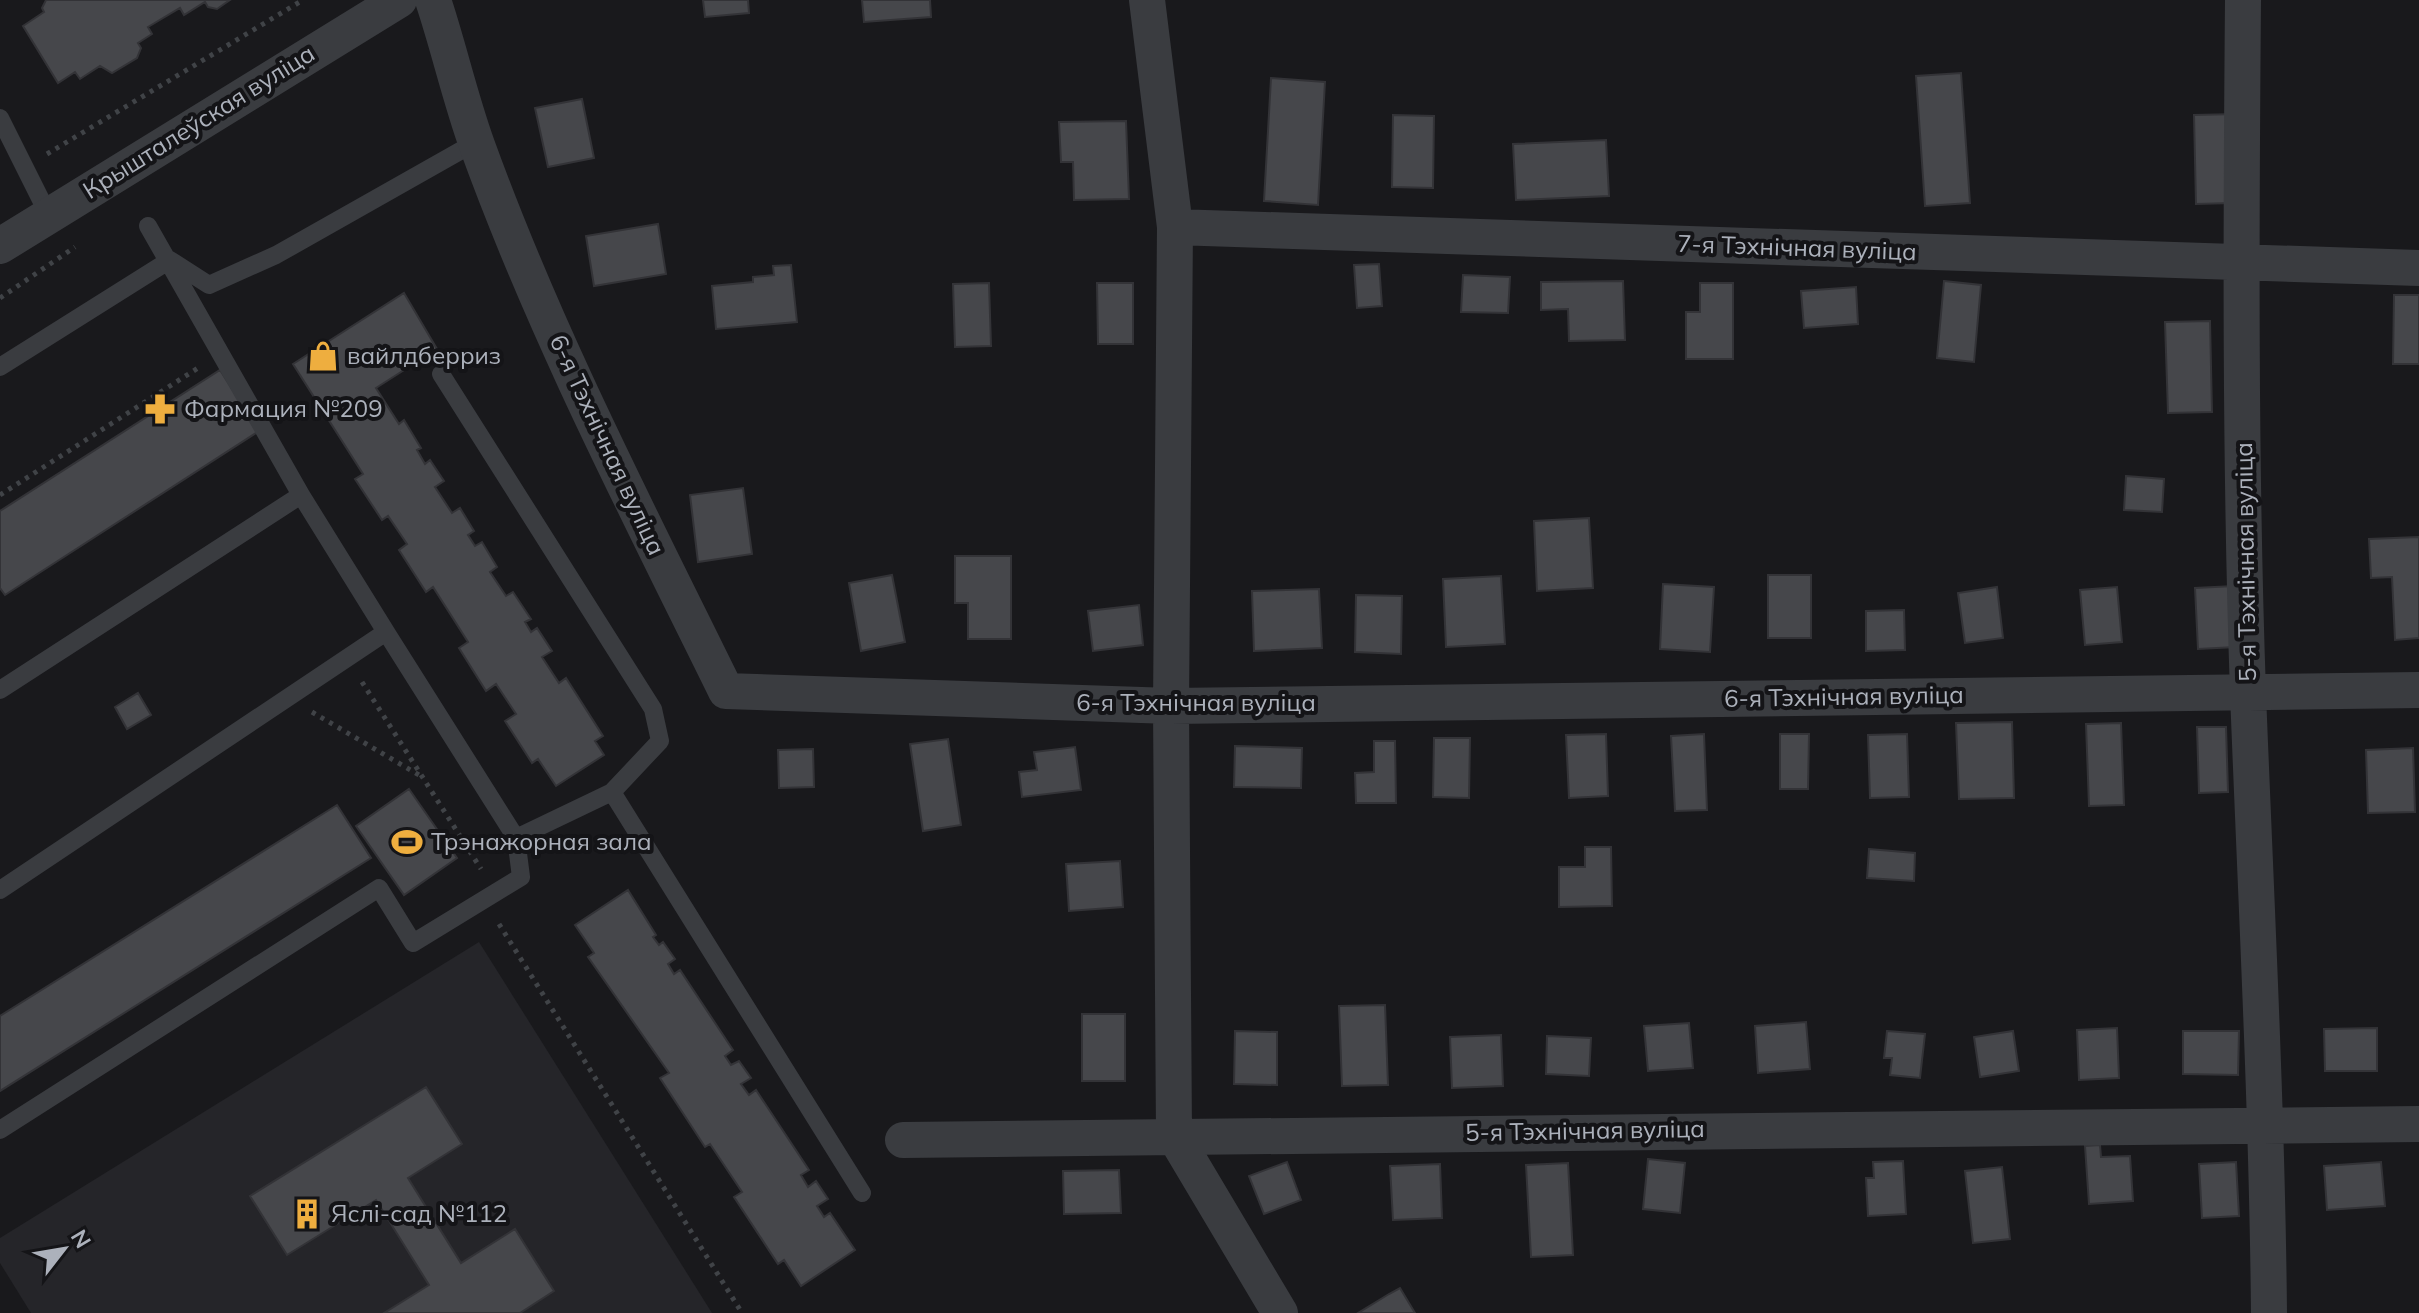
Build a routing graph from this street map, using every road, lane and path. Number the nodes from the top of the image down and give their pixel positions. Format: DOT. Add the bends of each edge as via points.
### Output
graph roads {
  1 [pos="303,0"];
  2 [pos="399,0"];
  3 [pos="433,0"];
  4 [pos="1147,0"];
  5 [pos="2243,0"];
  6 [pos="0,118"];
  7 [pos="476,142"];
  8 [pos="25,167"];
  9 [pos="49,216"];
  10 [pos="148,226"];
  11 [pos="1175,227"];
  12 [pos="0,246"];
  13 [pos="170,260"];
  14 [pos="2241,264"];
  15 [pos="2419,268"];
  16 [pos="201,366"];
  17 [pos="0,367"];
  18 [pos="441,374"];
  19 [pos="0,495"];
  20 [pos="301,495"];
  21 [pos="386,632"];
  22 [pos="359,677"];
  23 [pos="0,690"];
  24 [pos="2419,690"];
  25 [pos="2248,691"];
  26 [pos="1171,706"];
  27 [pos="307,709"];
  28 [pos="425,779"];
  29 [pos="612,792"];
  30 [pos="516,838"];
  31 [pos="0,890"];
  32 [pos="494,894"];
  33 [pos="2268,1124"];
  34 [pos="2419,1124"];
  35 [pos="0,1130"];
  36 [pos="1174,1135"];
  37 [pos="903,1140"];
  38 [pos="862,1193"];
  39 [pos="742,1313"];
  40 [pos="1280,1313"];
  41 [pos="2269,1313"];
  1 -- 8 [label="path"];
  2 -- 9 [label="street, Крышталеўская вуліца"];
  3 -- 7 [label="street, 6-я Тэхнічная вуліца"];
  4 -- 11 [label="street"];
  5 -- 14 [label="street, 5-я Тэхнічная вуліца"];
  6 -- 8 [label="lane"];
  7 -- 13 [label="lane" via="276,255 209,285"];
  7 -- 26 [label="street, 6-я Тэхнічная вуліца" via="518,252 603,442 726,691"];
  8 -- 9 [label="lane"];
  9 -- 12 [label="street, Крышталеўская вуліца"];
  10 -- 13 [label="lane"];
  11 -- 14 [label="street, 7-я Тэхнічная вуліца"];
  11 -- 26 [label="street"];
  13 -- 17 [label="lane"];
  13 -- 20 [label="lane"];
  14 -- 15 [label="street, 7-я Тэхнічная вуліца"];
  14 -- 25 [label="street, 5-я Тэхнічная вуліца"];
  16 -- 19 [label="path"];
  18 -- 29 [label="lane" via="653,709 660,741"];
  20 -- 21 [label="lane"];
  20 -- 23 [label="lane"];
  21 -- 30 [label="lane"];
  21 -- 31 [label="lane"];
  22 -- 28 [label="path"];
  24 -- 25 [label="street, 6-я Тэхнічная вуліца"];
  25 -- 26 [label="street, 6-я Тэхнічная вуліца"];
  25 -- 33 [label="street, 5-я Тэхнічная вуліца"];
  26 -- 36 [label="street"];
  27 -- 28 [label="path"];
  28 -- 32 [label="path"];
  29 -- 30 [label="lane"];
  29 -- 38 [label="lane"];
  30 -- 32 [label="lane" via="521,877"];
  32 -- 35 [label="lane" via="413,943 379,888"];
  32 -- 39 [label="path" via="498,923"];
  33 -- 34 [label="street, 5-я Тэхнічная вуліца"];
  33 -- 36 [label="street, 5-я Тэхнічная вуліца"];
  33 -- 41 [label="street, 5-я Тэхнічная вуліца"];
  36 -- 37 [label="street, 5-я Тэхнічная вуліца"];
  36 -- 40 [label="street"];
}
